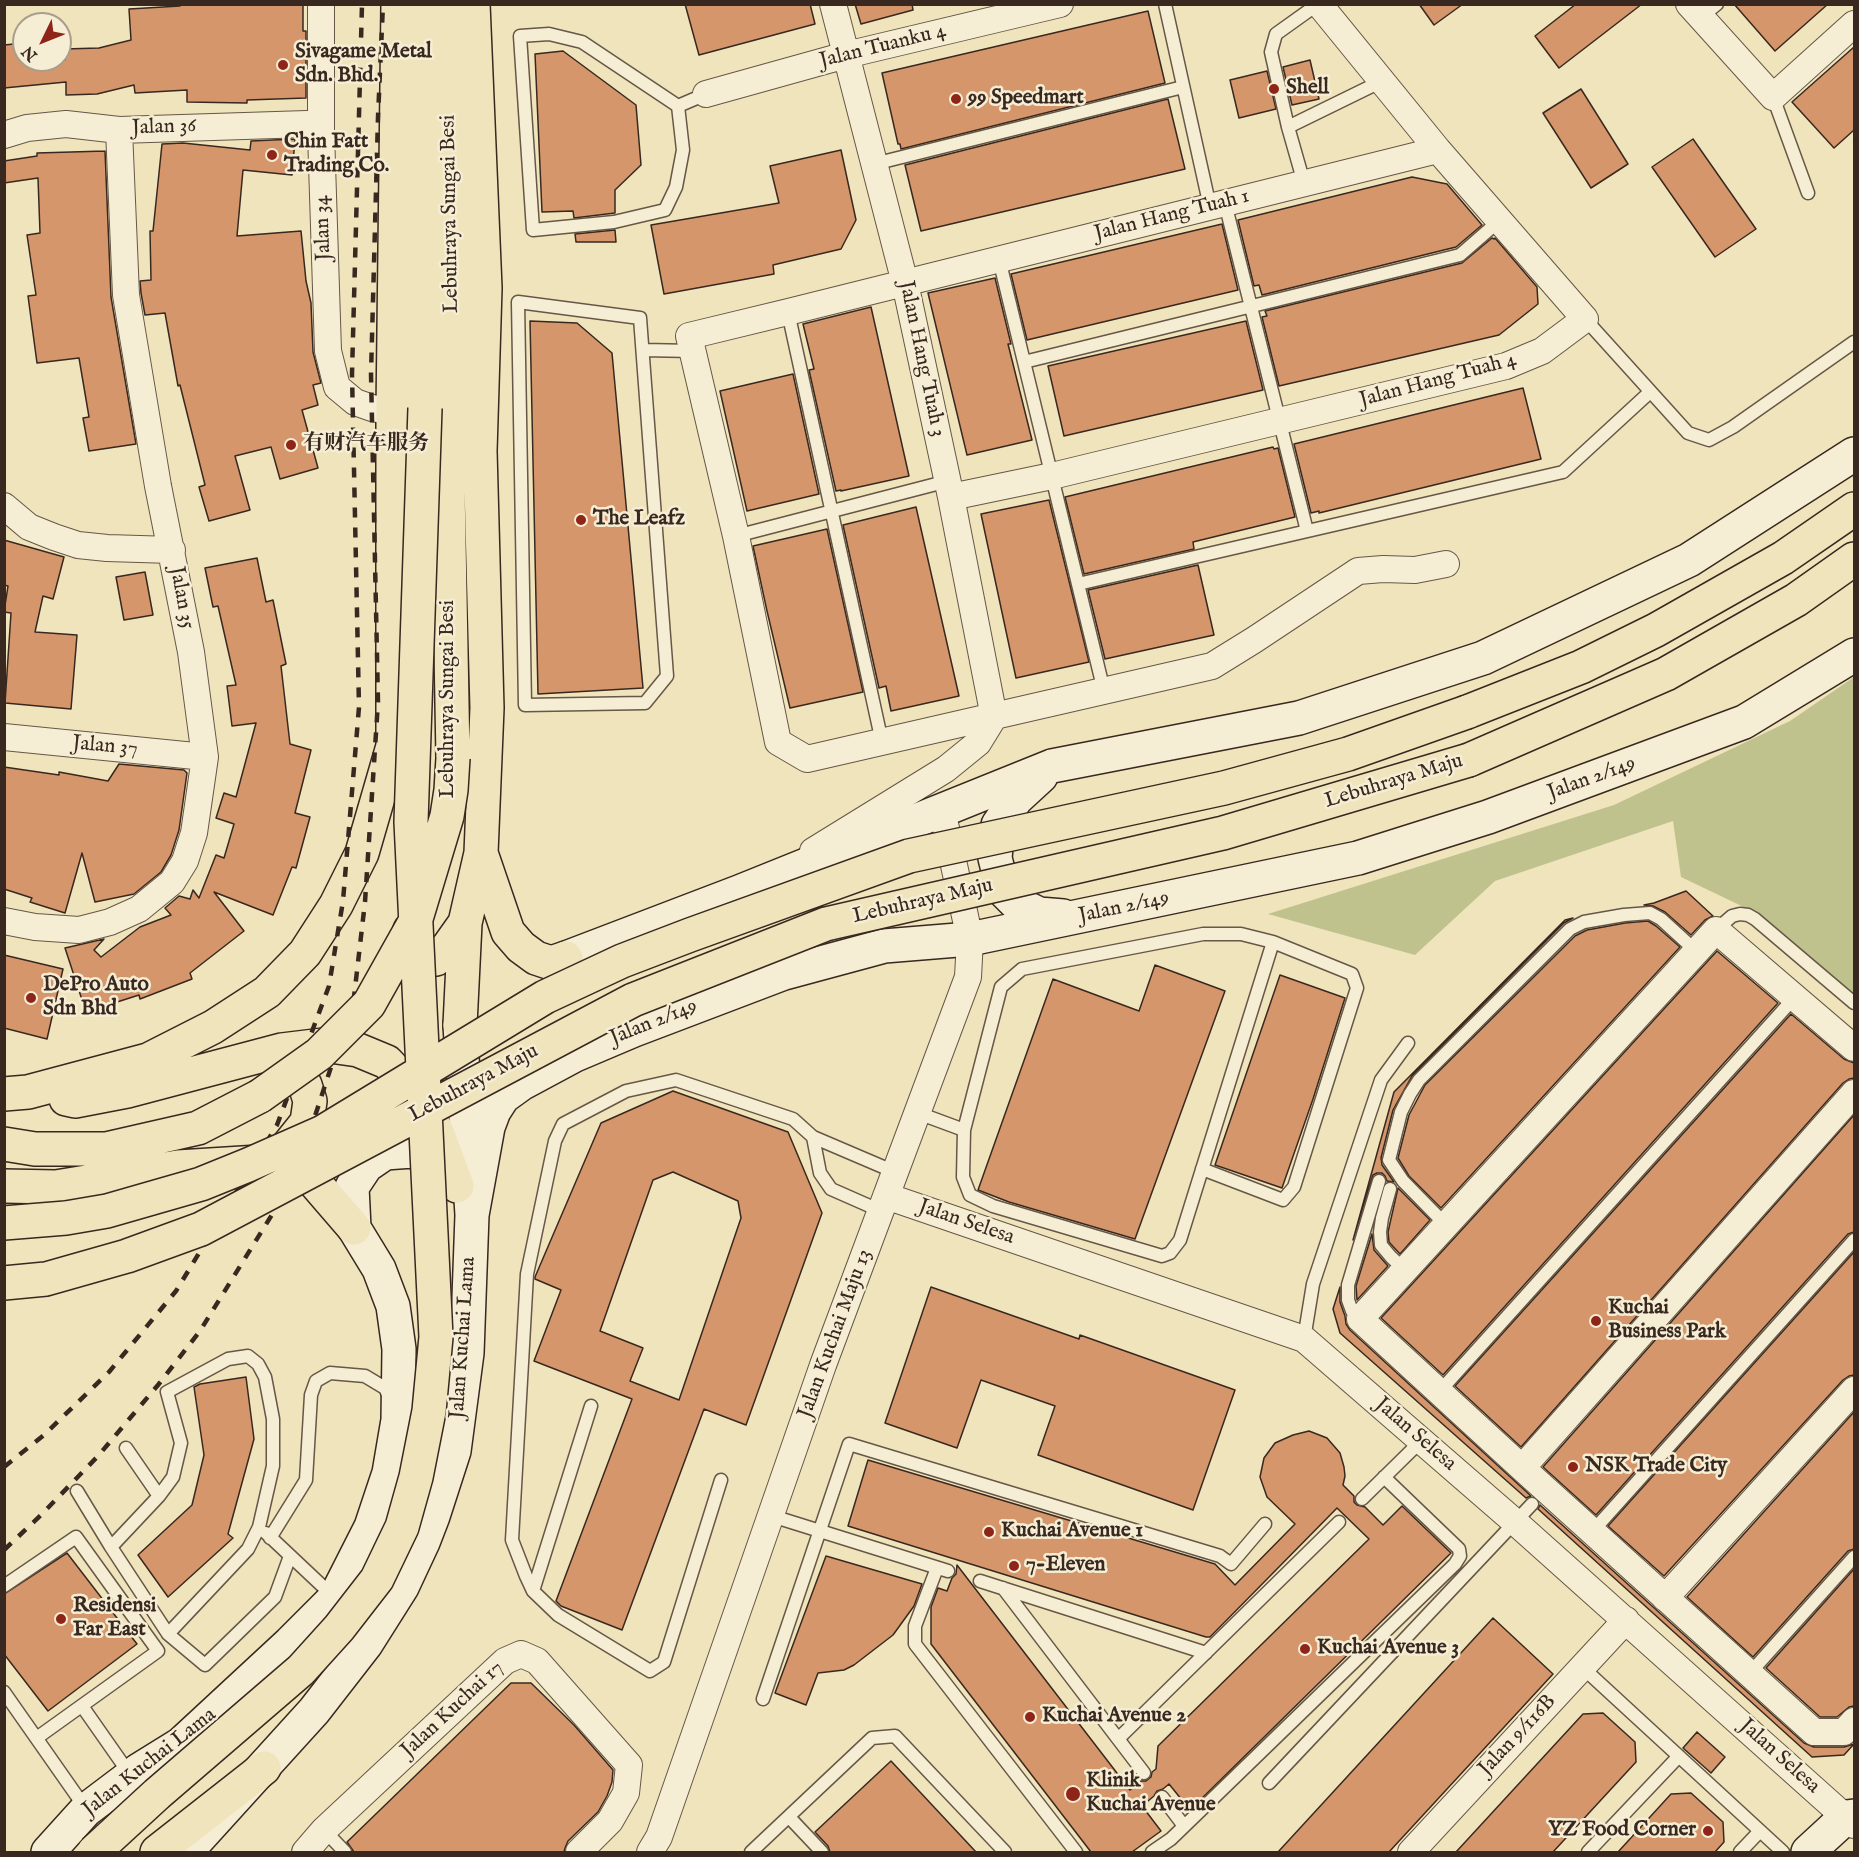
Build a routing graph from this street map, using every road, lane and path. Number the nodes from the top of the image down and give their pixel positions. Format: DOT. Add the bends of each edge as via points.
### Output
graph roads {
  1 [pos="321,4"];
  2 [pos="398,4"];
  3 [pos="420,4"];
  4 [pos="450,4"];
  5 [pos="473,4"];
  6 [pos="833,4"];
  7 [pos="1060,4"];
  8 [pos="1165,4"];
  9 [pos="1319,4"];
  10 [pos="1702,9"];
  11 [pos="1854,24"];
  12 [pos="846,55"];
  13 [pos="1382,81"];
  14 [pos="1183,87"];
  15 [pos="706,94"];
  16 [pos="1773,97"];
  17 [pos="678,106"];
  18 [pos="1288,127"];
  19 [pos="119,130"];
  20 [pos="321,133"];
  21 [pos="4,135"];
  22 [pos="1438,150"];
  23 [pos="874,164"];
  24 [pos="1304,183"];
  25 [pos="1808,193"];
  26 [pos="1217,205"];
  27 [pos="1499,221"];
  28 [pos="999,259"];
  29 [pos="455,271"];
  30 [pos="905,283"];
  31 [pos="1251,307"];
  32 [pos="788,312"];
  33 [pos="1585,319"];
  34 [pos="1854,342"];
  35 [pos="643,350"];
  36 [pos="693,351"];
  37 [pos="1024,362"];
  38 [pos="1650,392"];
  39 [pos="393,412"];
  40 [pos="1280,421"];
  41 [pos="480,451"];
  42 [pos="1854,454"];
  43 [pos="1052,476"];
  44 [pos="949,489"];
  45 [pos="4,506"];
  46 [pos="1854,509"];
  47 [pos="831,512"];
  48 [pos="1307,531"];
  49 [pos="736,536"];
  50 [pos="172,550"];
  51 [pos="1854,559"];
  52 [pos="1446,564"];
  53 [pos="1078,584"];
  54 [pos="1854,655"];
  55 [pos="1104,691"];
  56 [pos="994,717"];
  57 [pos="4,737"];
  58 [pos="882,742"];
  59 [pos="393,746"];
  60 [pos="205,757"];
  61 [pos="1052,766"];
  62 [pos="942,810"];
  63 [pos="480,853"];
  64 [pos="739,892"];
  65 [pos="1077,918"];
  66 [pos="4,921"];
  67 [pos="465,923"];
  68 [pos="1716,930"];
  69 [pos="970,939"];
  70 [pos="1273,942"];
  71 [pos="1696,951"];
  72 [pos="566,958"];
  73 [pos="1795,998"];
  74 [pos="1854,1003"];
  75 [pos="460,1025"];
  76 [pos="1408,1043"];
  77 [pos="1854,1048"];
  78 [pos="282,1050"];
  79 [pos="16,1093"];
  80 [pos="1854,1093"];
  81 [pos="918,1113"];
  82 [pos="964,1130"];
  83 [pos="813,1137"];
  84 [pos="4,1144"];
  85 [pos="275,1161"];
  86 [pos="1202,1169"];
  87 [pos="1379,1181"];
  88 [pos="4,1186"];
  89 [pos="1390,1189"];
  90 [pos="888,1193"];
  91 [pos="464,1200"];
  92 [pos="4,1223"];
  93 [pos="1446,1225"];
  94 [pos="354,1228"];
  95 [pos="1854,1240"];
  96 [pos="1405,1270"];
  97 [pos="4,1283"];
  98 [pos="1360,1319"];
  99 [pos="1304,1339"];
  100 [pos="1854,1390"];
  101 [pos="1439,1392"];
  102 [pos="591,1406"];
  103 [pos="398,1420"];
  104 [pos="1422,1440"];
  105 [pos="126,1448"];
  106 [pos="1522,1468"];
  107 [pos="1384,1477"];
  108 [pos="721,1480"];
  109 [pos="77,1491"];
  110 [pos="159,1496"];
  111 [pos="1362,1499"];
  112 [pos="1524,1513"];
  113 [pos="772,1516"];
  114 [pos="1339,1522"];
  115 [pos="1265,1524"];
  116 [pos="259,1527"];
  117 [pos="820,1531"];
  118 [pos="1592,1532"];
  119 [pos="270,1538"];
  120 [pos="111,1547"];
  121 [pos="290,1556"];
  122 [pos="1854,1557"];
  123 [pos="980,1581"];
  124 [pos="4,1586"];
  125 [pos="1003,1588"];
  126 [pos="533,1591"];
  127 [pos="335,1598"];
  128 [pos="1665,1598"];
  129 [pos="1626,1620"];
  130 [pos="168,1634"];
  131 [pos="1206,1653"];
  132 [pos="1582,1667"];
  133 [pos="1750,1673"];
  134 [pos="4,1692"];
  135 [pos="763,1699"];
  136 [pos="82,1706"];
  137 [pos="1854,1720"];
  138 [pos="38,1737"];
  139 [pos="1118,1739"];
  140 [pos="1679,1756"];
  141 [pos="264,1768"];
  142 [pos="1144,1773"];
  143 [pos="131,1776"];
  144 [pos="1269,1783"];
  145 [pos="1162,1797"];
  146 [pos="87,1810"];
  147 [pos="789,1817"];
  148 [pos="1184,1826"];
  149 [pos="1839,1829"];
  150 [pos="324,1830"];
  151 [pos="1760,1831"];
  152 [pos="48,1848"];
  153 [pos="94,1852"];
  154 [pos="116,1852"];
  155 [pos="157,1852"];
  156 [pos="186,1852"];
  157 [pos="305,1852"];
  158 [pos="345,1852"];
  159 [pos="579,1852"];
  160 [pos="650,1852"];
  161 [pos="751,1852"];
  162 [pos="822,1852"];
  163 [pos="1005,1852"];
  164 [pos="1076,1852"];
  165 [pos="1152,1852"];
  166 [pos="1411,1852"];
  167 [pos="1588,1852"];
  168 [pos="1740,1852"];
  169 [pos="1783,1852"];
  1 -- 20 [label="street, Jalan 34"];
  2 -- 39 [label="highway"];
  3 -- 153 [label="highway, bridge" via="425,408 411,822 436,1337 429,1411 402,1527 377,1579 302,1670"];
  4 -- 29 [label="highway, Lebuhraya Sungai Besi"];
  5 -- 41 [label="highway" via="485,288"];
  6 -- 12 [label="street, Jalan Hang Tuah 3"];
  7 -- 12 [label="street, Jalan Tuanku 4"];
  8 -- 14 [label="lane"];
  9 -- 13 [label="street"];
  9 -- 18 [label="lane" via="1276,34 1271,52"];
  10 -- 16 [label="street"];
  11 -- 16 [label="street"];
  12 -- 15 [label="street, Jalan Tuanku 4"];
  12 -- 23 [label="street, Jalan Hang Tuah 3"];
  13 -- 18 [label="lane"];
  13 -- 22 [label="street"];
  14 -- 23 [label="lane"];
  14 -- 26 [label="lane"];
  15 -- 17 [label="lane"];
  16 -- 25 [label="lane"];
  17 -- 17 [label="lane" via="582,42 549,34 520,36 533,230 614,222 666,210 676,187 683,150"];
  18 -- 24 [label="lane"];
  19 -- 20 [label="street, Jalan 36" via="307,124"];
  19 -- 21 [label="street, Jalan 36" via="66,124"];
  19 -- 50 [label="street, Jalan 35" via="126,296"];
  20 -- 39 [label="street, Jalan 34" via="328,351 338,387 355,402"];
  22 -- 24 [label="street, Jalan Hang Tuah 1"];
  22 -- 27 [label="street"];
  23 -- 30 [label="street, Jalan Hang Tuah 3"];
  24 -- 26 [label="street, Jalan Hang Tuah 1"];
  26 -- 28 [label="street, Jalan Hang Tuah 1"];
  26 -- 31 [label="lane"];
  27 -- 31 [label="lane" via="1460,255"];
  27 -- 33 [label="street"];
  28 -- 30 [label="street, Jalan Hang Tuah 1"];
  28 -- 37 [label="lane"];
  29 -- 41 [label="highway"];
  29 -- 84 [label="highway, Lebuhraya Sungai Besi, bridge" via="448,487 453,758 447,816 415,922 369,1004 319,1054 260,1096 198,1128 106,1149 35,1149"];
  30 -- 32 [label="street, Jalan Hang Tuah 1"];
  30 -- 44 [label="street, Jalan Hang Tuah 3"];
  31 -- 37 [label="lane"];
  31 -- 40 [label="lane"];
  32 -- 36 [label="street, Jalan Hang Tuah 1" via="689,336"];
  32 -- 47 [label="lane"];
  33 -- 38 [label="lane"];
  33 -- 40 [label="street, Jalan Hang Tuah 4" via="1542,351 1506,366"];
  34 -- 38 [label="lane" via="1709,440 1688,433"];
  35 -- 35 [label="lane" via="667,676 645,702 525,705 518,302 640,318"];
  35 -- 36 [label="lane"];
  36 -- 49 [label="street"];
  37 -- 43 [label="lane"];
  38 -- 48 [label="lane" via="1563,472"];
  39 -- 59 [label="highway"];
  40 -- 43 [label="street, Jalan Hang Tuah 4"];
  40 -- 48 [label="lane"];
  41 -- 63 [label="highway" via="487,708"];
  42 -- 61 [label="main road" via="1689,561 1483,658 1299,718"];
  43 -- 44 [label="street, Jalan Hang Tuah 4"];
  43 -- 53 [label="lane"];
  44 -- 47 [label="lane"];
  44 -- 56 [label="street, Jalan Hang Tuah 3"];
  45 -- 50 [label="street" via="29,527 78,544"];
  46 -- 92 [label="highway, Lebuhraya Maju, bridge" via="1782,558 1656,630 1581,667 1467,712 1348,754 1224,788 909,856 622,961 545,997 323,1132 248,1165 201,1184 107,1211"];
  47 -- 49 [label="lane"];
  47 -- 58 [label="lane"];
  48 -- 53 [label="lane"];
  49 -- 58 [label="street" via="778,742 807,759"];
  50 -- 60 [label="street, Jalan 35"];
  51 -- 97 [label="highway, Lebuhraya Maju, bridge" via="1796,600 1666,674 1469,760 1223,833 826,924 633,1000 201,1229 46,1279"];
  52 -- 55 [label="street" via="1415,570 1358,571 1212,666"];
  53 -- 55 [label="lane"];
  54 -- 65 [label="main road, Jalan 2/149" via="1744,722 1488,817 1358,858"];
  55 -- 56 [label="street"];
  56 -- 58 [label="street"];
  56 -- 64 [label="street" via="978,742 946,769"];
  57 -- 60 [label="street, Jalan 37"];
  59 -- 67 [label="highway" via="401,905 424,961 436,959"];
  59 -- 79 [label="highway" via="362,853 336,905 305,953 267,992 213,1027 148,1060"];
  60 -- 66 [label="street, Jalan 35" via="194,833 185,861 172,882 155,897 110,922 79,930"];
  61 -- 62 [label="main road"];
  61 -- 65 [label="main road" via="1016,799 998,825 995,858 1002,890 1016,903 1039,914"];
  62 -- 64 [label="main road"];
  62 -- 69 [label="street, Jalan Kuchai Maju 13"];
  63 -- 67 [label="highway"];
  63 -- 72 [label="highway" via="508,932 536,958 551,963"];
  64 -- 72 [label="main road"];
  65 -- 69 [label="main road, Jalan 2/149"];
  67 -- 75 [label="highway"];
  68 -- 71 [label="street"];
  68 -- 73 [label="street"];
  68 -- 74 [label="lane" via="1732,916 1748,915"];
  69 -- 81 [label="street, Jalan Kuchai Maju 13" via="968,977"];
  69 -- 91 [label="main road, Jalan 2/149" via="884,946 784,973 575,1055 503,1097 494,1111"];
  70 -- 82 [label="lane" via="1241,934 1203,934 1022,969 1001,987"];
  70 -- 86 [label="lane"];
  70 -- 86 [label="lane" via="1352,974 1357,988 1294,1187 1283,1200"];
  71 -- 93 [label="street"];
  71 -- 93 [label="lane" via="1650,913 1584,922 1570,929 1419,1080 1401,1112 1389,1160 1403,1181"];
  73 -- 77 [label="street"];
  73 -- 101 [label="lane"];
  75 -- 91 [label="main road, Jalan Kuchai Lama"];
  76 -- 99 [label="lane" via="1381,1080 1313,1284"];
  78 -- 79 [label="highway" via="75,1101"];
  78 -- 85 [label="highway" via="305,1085 310,1101 307,1122"];
  78 -- 91 [label="highway" via="323,1046 358,1050 387,1062 420,1097"];
  80 -- 106 [label="street"];
  81 -- 82 [label="lane"];
  81 -- 90 [label="street, Jalan Kuchai Maju 13"];
  82 -- 86 [label="lane" via="963,1177 970,1195 993,1206 1162,1256 1170,1253 1180,1240"];
  83 -- 90 [label="lane"];
  83 -- 90 [label="lane" via="820,1173 831,1190"];
  83 -- 126 [label="lane" via="793,1119 676,1080 626,1091 563,1124 555,1141 527,1275 512,1540"];
  85 -- 88 [label="highway" via="178,1167 56,1187"];
  85 -- 94 [label="highway" via="304,1170"];
  87 -- 98 [label="lane" via="1348,1285 1348,1300"];
  89 -- 96 [label="lane" via="1382,1218 1381,1245"];
  90 -- 99 [label="street, Jalan Selesa"];
  90 -- 113 [label="street, Jalan Kuchai Maju 13" via="823,1365"];
  91 -- 94 [label="main road" via="434,1159 412,1151 384,1153 366,1166 352,1186"];
  91 -- 141 [label="main road, Jalan Kuchai Lama" via="467,1353 454,1451 430,1524 402,1587 366,1644"];
  93 -- 96 [label="street"];
  94 -- 103 [label="main road, Jalan Kuchai Lama" via="379,1269 393,1306 399,1349"];
  95 -- 118 [label="lane"];
  96 -- 98 [label="street"];
  98 -- 101 [label="street"];
  99 -- 104 [label="street, Jalan Selesa"];
  100 -- 128 [label="street"];
  101 -- 106 [label="street"];
  102 -- 126 [label="lane"];
  103 -- 119 [label="lane" via="385,1388 364,1376 330,1373 316,1381 311,1395 306,1480"];
  103 -- 127 [label="main road, Jalan Kuchai Lama" via="389,1473 371,1527"];
  104 -- 107 [label="lane"];
  104 -- 112 [label="street, Jalan Selesa"];
  105 -- 110 [label="lane"];
  106 -- 118 [label="street"];
  107 -- 111 [label="lane"];
  107 -- 148 [label="lane" via="1459,1550 1460,1556"];
  108 -- 126 [label="lane" via="664,1662 650,1671 558,1615"];
  109 -- 120 [label="lane"];
  110 -- 116 [label="lane" via="173,1477 181,1443 167,1392 228,1359 248,1356 265,1377 273,1419 273,1466"];
  110 -- 120 [label="lane"];
  112 -- 129 [label="street, Jalan Selesa"];
  112 -- 144 [label="lane"];
  113 -- 117 [label="lane"];
  113 -- 160 [label="street, Jalan Kuchai Maju 13" via="659,1837"];
  114 -- 131 [label="lane"];
  115 -- 117 [label="lane" via="1231,1564 1220,1556 849,1444"];
  116 -- 119 [label="lane"];
  116 -- 130 [label="lane" via="248,1549"];
  117 -- 135 [label="lane"];
  117 -- 164 [label="lane" via="942,1570 915,1626 915,1644"];
  118 -- 128 [label="street"];
  119 -- 121 [label="lane"];
  120 -- 130 [label="lane"];
  121 -- 127 [label="lane"];
  121 -- 130 [label="lane" via="275,1597 205,1665"];
  122 -- 133 [label="lane"];
  123 -- 125 [label="lane"];
  124 -- 136 [label="lane" via="76,1537 158,1651"];
  125 -- 131 [label="lane"];
  125 -- 139 [label="lane"];
  127 -- 143 [label="main road, Jalan Kuchai Lama" via="181,1744"];
  127 -- 154 [label="main road" via="283,1682 257,1714"];
  128 -- 133 [label="street"];
  129 -- 132 [label="street, Jalan 9/116B"];
  129 -- 149 [label="street, Jalan Selesa"];
  131 -- 139 [label="lane"];
  132 -- 140 [label="lane"];
  132 -- 166 [label="street, Jalan 9/116B"];
  133 -- 137 [label="street" via="1814,1732 1844,1732"];
  134 -- 138 [label="lane"];
  136 -- 138 [label="lane"];
  136 -- 143 [label="lane"];
  138 -- 146 [label="lane"];
  139 -- 142 [label="lane"];
  140 -- 151 [label="lane"];
  140 -- 167 [label="lane"];
  141 -- 155 [label="highway"];
  141 -- 156 [label="main road, Jalan Kuchai Lama"];
  143 -- 146 [label="main road, Jalan Kuchai Lama"];
  145 -- 148 [label="lane"];
  146 -- 152 [label="main road, Jalan Kuchai Lama"];
  147 -- 161 [label="lane"];
  147 -- 162 [label="lane"];
  147 -- 163 [label="lane" via="872,1738 895,1736"];
  148 -- 165 [label="lane"];
  150 -- 157 [label="street, Jalan Kuchai 17"];
  150 -- 158 [label="lane"];
  150 -- 159 [label="street, Jalan Kuchai 17" via="505,1661 521,1654 537,1661 629,1765 626,1793 610,1821"];
  151 -- 168 [label="lane"];
  151 -- 169 [label="lane"];
}
